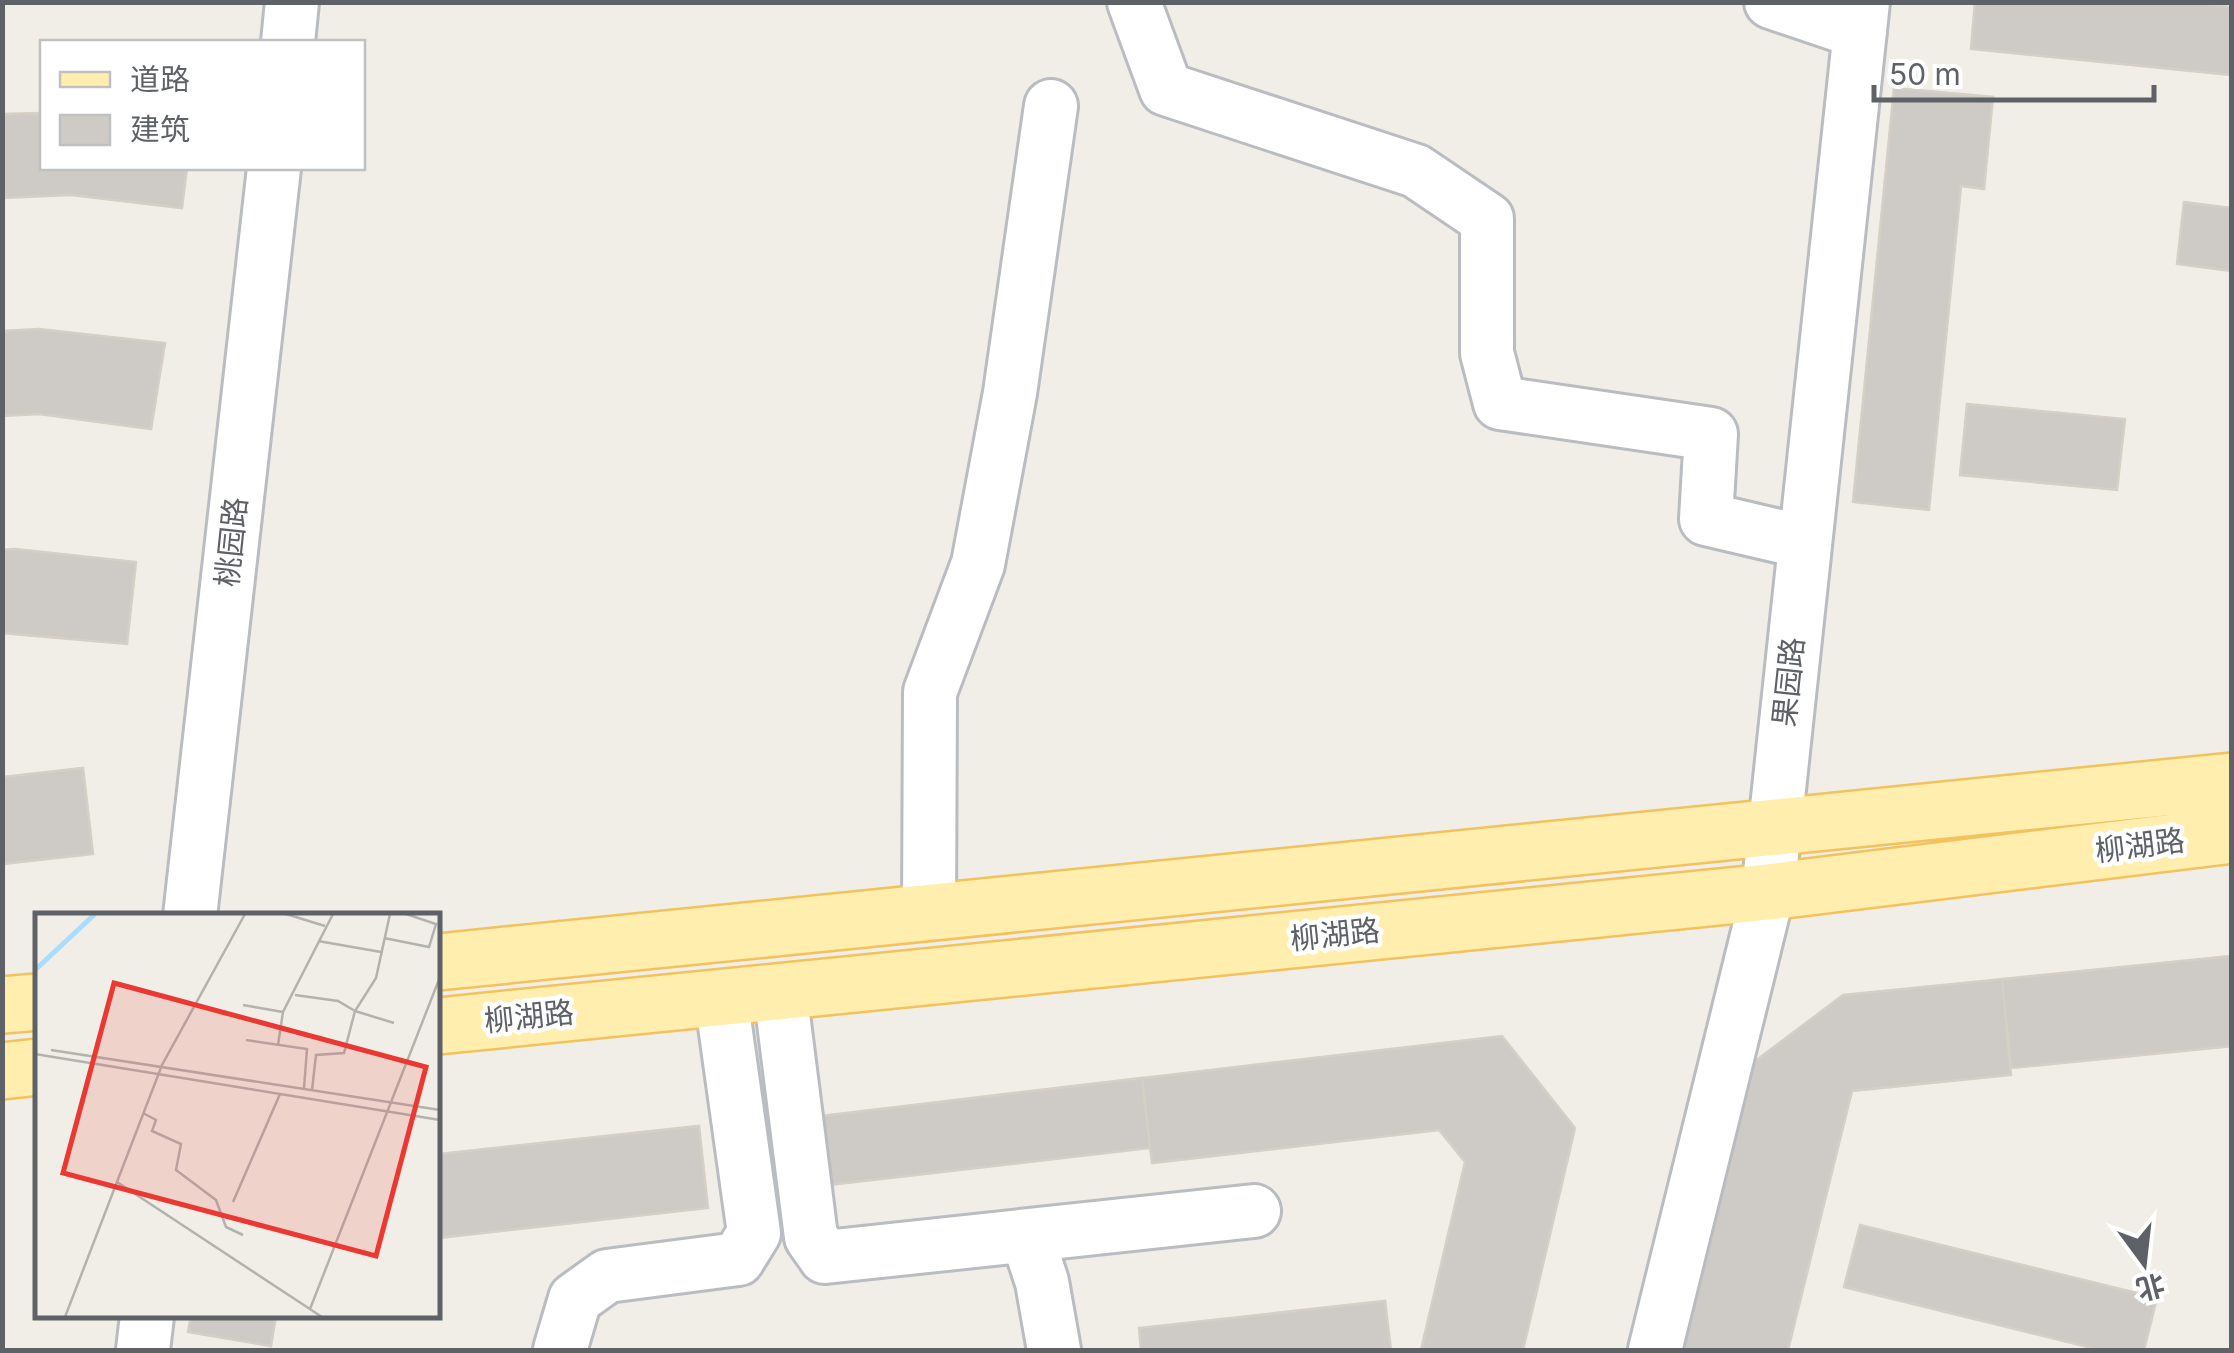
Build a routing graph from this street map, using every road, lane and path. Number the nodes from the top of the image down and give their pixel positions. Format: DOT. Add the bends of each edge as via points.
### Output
graph roads {
  1 [pos="292,2"];
  2 [pos="1134,2"];
  3 [pos="1770,2"];
  4 [pos="1862,17"];
  5 [pos="288,40"];
  6 [pos="1050,106"];
  7 [pos="274,170"];
  8 [pos="1804,542"];
  9 [pos="2232,782"];
  10 [pos="1773,827"];
  11 [pos="2232,835"];
  12 [pos="1768,892"];
  13 [pos="929,912"];
  14 [pos="190,913"];
  15 [pos="440,962"];
  16 [pos="780,991"];
  17 [pos="721,997"];
  18 [pos="35,1002"];
  19 [pos="2,1005"];
  20 [pos="440,1026"];
  21 [pos="35,1067"];
  22 [pos="2,1071"];
  23 [pos="1254,1210"];
  24 [pos="1027,1236"];
  25 [pos="147,1318"];
  26 [pos="143,1350"];
  27 [pos="560,1350"];
  28 [pos="1054,1350"];
  29 [pos="1654,1350"];
  1 -- 5 [label="street"];
  2 -- 8 [label="street" via="1166,89 1416,170 1488,219 1487,353 1500,403 1712,434 1706,519"];
  3 -- 4 [label="street"];
  4 -- 8 [label="street, 果园路"];
  6 -- 13 [label="street" via="1010,393 978,564 930,692"];
  7 -- 14 [label="street, 桃园路"];
  8 -- 10 [label="street, 果园路"];
  9 -- 10 [label="main road, 柳湖路"];
  10 -- 12 [label="street, 果园路"];
  10 -- 13 [label="main road, 柳湖路"];
  11 -- 12 [label="main road, 柳湖路"];
  12 -- 16 [label="main road, 柳湖路"];
  12 -- 29 [label="street, 果园路"];
  13 -- 15 [label="main road, 柳湖路"];
  16 -- 17 [label="main road, 柳湖路"];
  16 -- 24 [label="street" via="812,1237 825,1257"];
  17 -- 20 [label="main road, 柳湖路"];
  17 -- 27 [label="street" via="754,1233 738,1259 607,1276 575,1299"];
  18 -- 19 [label="main road"];
  21 -- 22 [label="main road"];
  23 -- 24 [label="street"];
  24 -- 28 [label="street"];
  25 -- 26 [label="street"];
}
